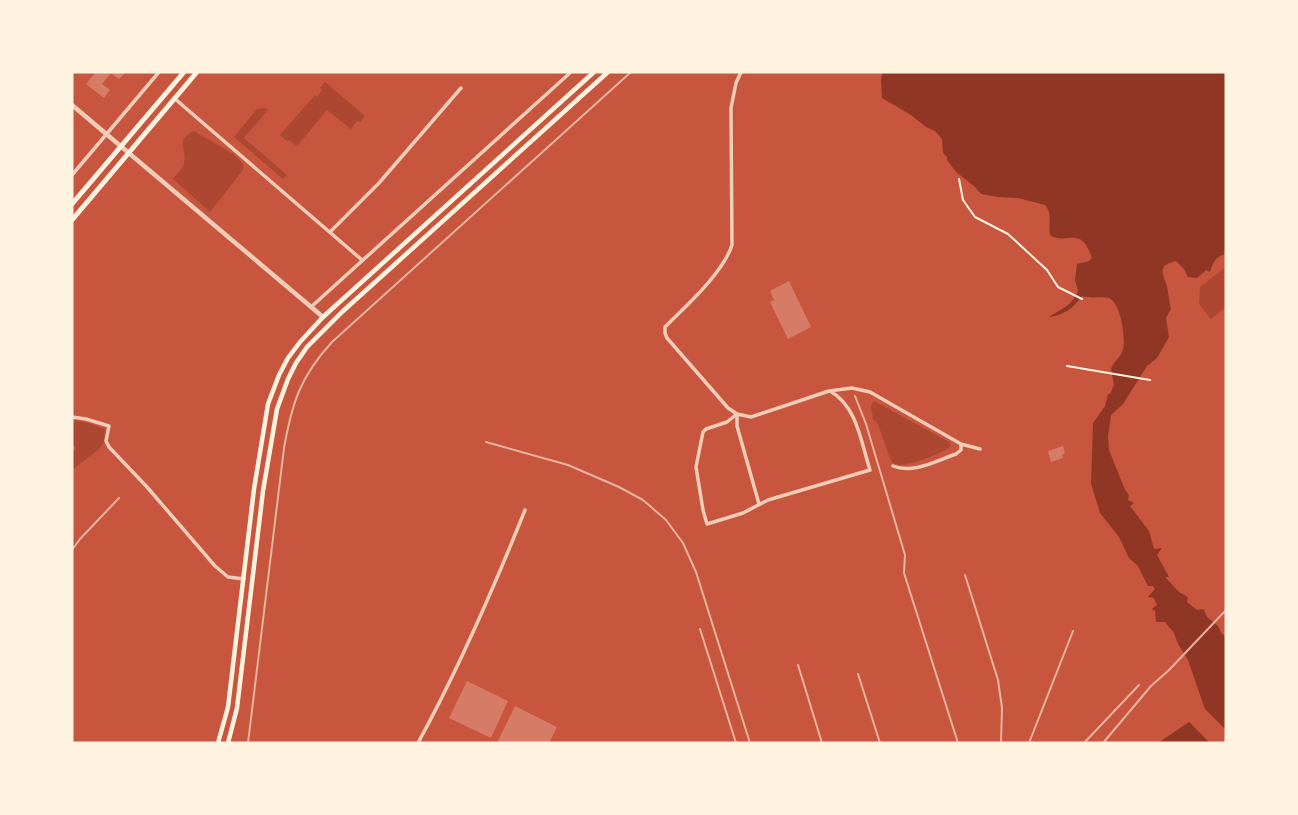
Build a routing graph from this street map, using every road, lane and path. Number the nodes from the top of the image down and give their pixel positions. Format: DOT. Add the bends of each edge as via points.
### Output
graph roads {
  1 [pos="184,72"];
  2 [pos="197,72"];
  3 [pos="571,72"];
  4 [pos="594,72"];
  5 [pos="608,72"];
  6 [pos="741,72"];
  7 [pos="156,73"];
  8 [pos="461,88"];
  9 [pos="174,99"];
  10 [pos="72,105"];
  11 [pos="106,135"];
  12 [pos="121,146"];
  13 [pos="128,153"];
  14 [pos="72,175"];
  15 [pos="959,179"];
  16 [pos="72,204"];
  17 [pos="72,220"];
  18 [pos="330,232"];
  19 [pos="362,260"];
  20 [pos="1082,299"];
  21 [pos="311,307"];
  22 [pos="323,317"];
  23 [pos="331,322"];
  24 [pos="1067,366"];
  25 [pos="1150,380"];
  26 [pos="829,391"];
  27 [pos="737,414"];
  28 [pos="72,417"];
  29 [pos="961,444"];
  30 [pos="979,449"];
  31 [pos="893,466"];
  32 [pos="759,504"];
  33 [pos="524,510"];
  34 [pos="244,579"];
  35 [pos="218,743"];
  36 [pos="228,743"];
  37 [pos="418,743"];
  1 -- 12 [label="main road"];
  2 -- 9 [label="main road"];
  3 -- 19 [label="street"];
  4 -- 22 [label="main road"];
  5 -- 23 [label="main road"];
  6 -- 27 [label="street" via="731,108 732,245 694,298 665,327 667,338"];
  7 -- 11 [label="street"];
  8 -- 18 [label="street"];
  9 -- 13 [label="main road"];
  9 -- 18 [label="street"];
  10 -- 11 [label="street"];
  11 -- 12 [label="street"];
  11 -- 14 [label="street"];
  12 -- 13 [label="street"];
  12 -- 16 [label="main road"];
  13 -- 17 [label="main road"];
  13 -- 21 [label="street"];
  15 -- 20 [label="path" via="963,200 975,217 1008,234 1047,270 1058,287"];
  18 -- 19 [label="street"];
  19 -- 21 [label="street"];
  21 -- 22 [label="street"];
  22 -- 23 [label="main road"];
  22 -- 34 [label="main road" via="288,358 268,404"];
  23 -- 36 [label="main road" via="296,363 277,409"];
  24 -- 25 [label="path"];
  26 -- 27 [label="street" via="751,417"];
  26 -- 29 [label="street" via="852,388 870,392"];
  26 -- 32 [label="street" via="851,412 870,470"];
  27 -- 32 [label="street"];
  27 -- 32 [label="street" via="704,430 696,467 703,510 707,524"];
  28 -- 34 [label="street" via="109,426 109,447 215,566 228,577"];
  29 -- 30 [label="street"];
  29 -- 31 [label="street" via="956,454 913,469"];
  33 -- 37 [label="street" via="471,638"];
  34 -- 35 [label="main road" via="228,707"];
}
